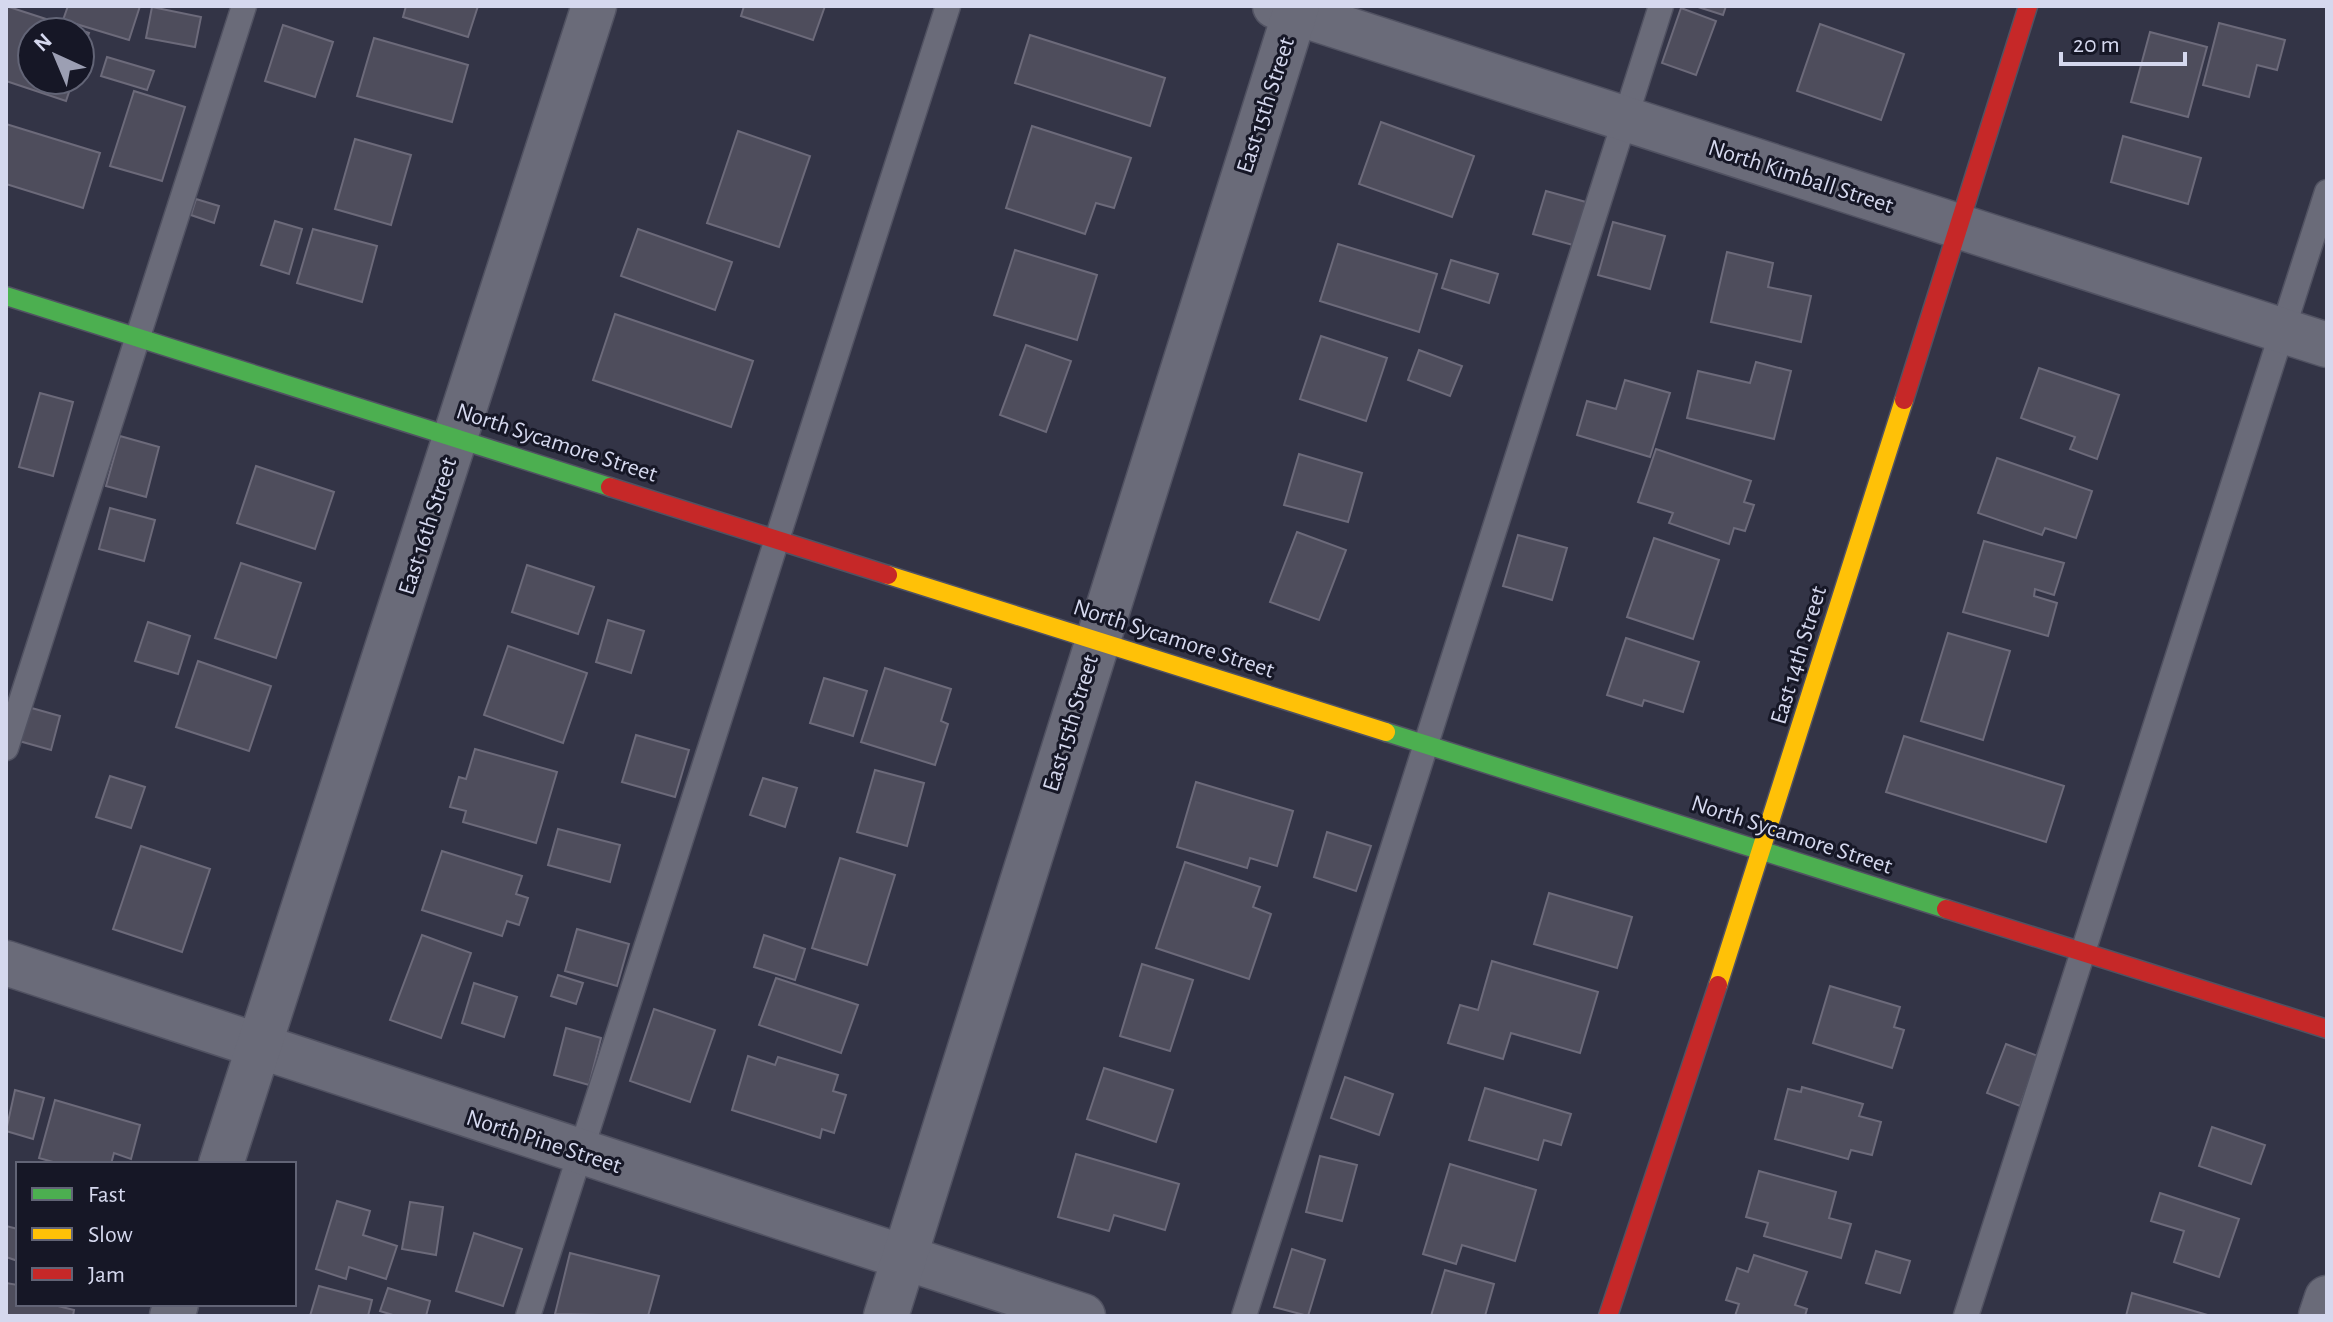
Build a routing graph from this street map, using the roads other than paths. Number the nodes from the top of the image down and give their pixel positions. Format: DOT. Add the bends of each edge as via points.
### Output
graph roads {
  1 [pos="244,6"];
  2 [pos="594,6"];
  3 [pos="948,6"];
  4 [pos="1661,6"];
  5 [pos="2028,6"];
  6 [pos="1289,8"];
  7 [pos="1623,118"];
  8 [pos="2327,192"];
  9 [pos="1959,227"];
  10 [pos="6,296"];
  11 [pos="2283,331"];
  12 [pos="140,336"];
  13 [pos="2327,345"];
  14 [pos="456,436"];
  15 [pos="778,538"];
  16 [pos="1096,639"];
  17 [pos="1424,743"];
  18 [pos="6,748"];
  19 [pos="1762,850"];
  20 [pos="2084,952"];
  21 [pos="6,963"];
  22 [pos="2327,1029"];
  23 [pos="258,1046"];
  24 [pos="581,1153"];
  25 [pos="222,1162"];
  26 [pos="904,1258"];
  27 [pos="2327,1298"];
  28 [pos="528,1316"];
  29 [pos="886,1316"];
  30 [pos="1083,1316"];
  31 [pos="1244,1316"];
  32 [pos="1608,1316"];
  33 [pos="1966,1316"];
  34 [pos="2321,1316"];
  1 -- 12 [label="lane"];
  2 -- 14 [label="street, East 16th Street"];
  3 -- 15 [label="lane"];
  4 -- 7 [label="lane"];
  5 -- 9 [label="main road, East 14th Street"];
  6 -- 7 [label="street, North Kimball Street"];
  6 -- 16 [label="street, East 15th Street"];
  7 -- 9 [label="street, North Kimball Street"];
  7 -- 17 [label="lane"];
  8 -- 11 [label="lane"];
  9 -- 11 [label="street, North Kimball Street"];
  9 -- 19 [label="main road, East 14th Street"];
  10 -- 12 [label="main road, North Sycamore Street"];
  11 -- 13 [label="street, North Kimball Street"];
  11 -- 20 [label="lane"];
  12 -- 14 [label="main road, North Sycamore Street"];
  12 -- 18 [label="lane"];
  14 -- 15 [label="main road, North Sycamore Street"];
  14 -- 23 [label="street, East 16th Street"];
  15 -- 16 [label="main road, North Sycamore Street"];
  15 -- 24 [label="lane"];
  16 -- 17 [label="main road, North Sycamore Street"];
  16 -- 26 [label="street, East 15th Street"];
  17 -- 19 [label="main road, North Sycamore Street"];
  17 -- 31 [label="lane"];
  19 -- 20 [label="main road, North Sycamore Street"];
  19 -- 32 [label="main road, East 14th Street"];
  20 -- 22 [label="main road, North Sycamore Street"];
  20 -- 33 [label="lane"];
  21 -- 23 [label="street, North Pine Street"];
  23 -- 24 [label="street, North Pine Street"];
  23 -- 25 [label="street, East 16th Street"];
  24 -- 26 [label="street, North Pine Street"];
  24 -- 28 [label="lane"];
  26 -- 29 [label="street, East 15th Street"];
  26 -- 30 [label="street, North Pine Street"];
  27 -- 34 [label="street"];
}
